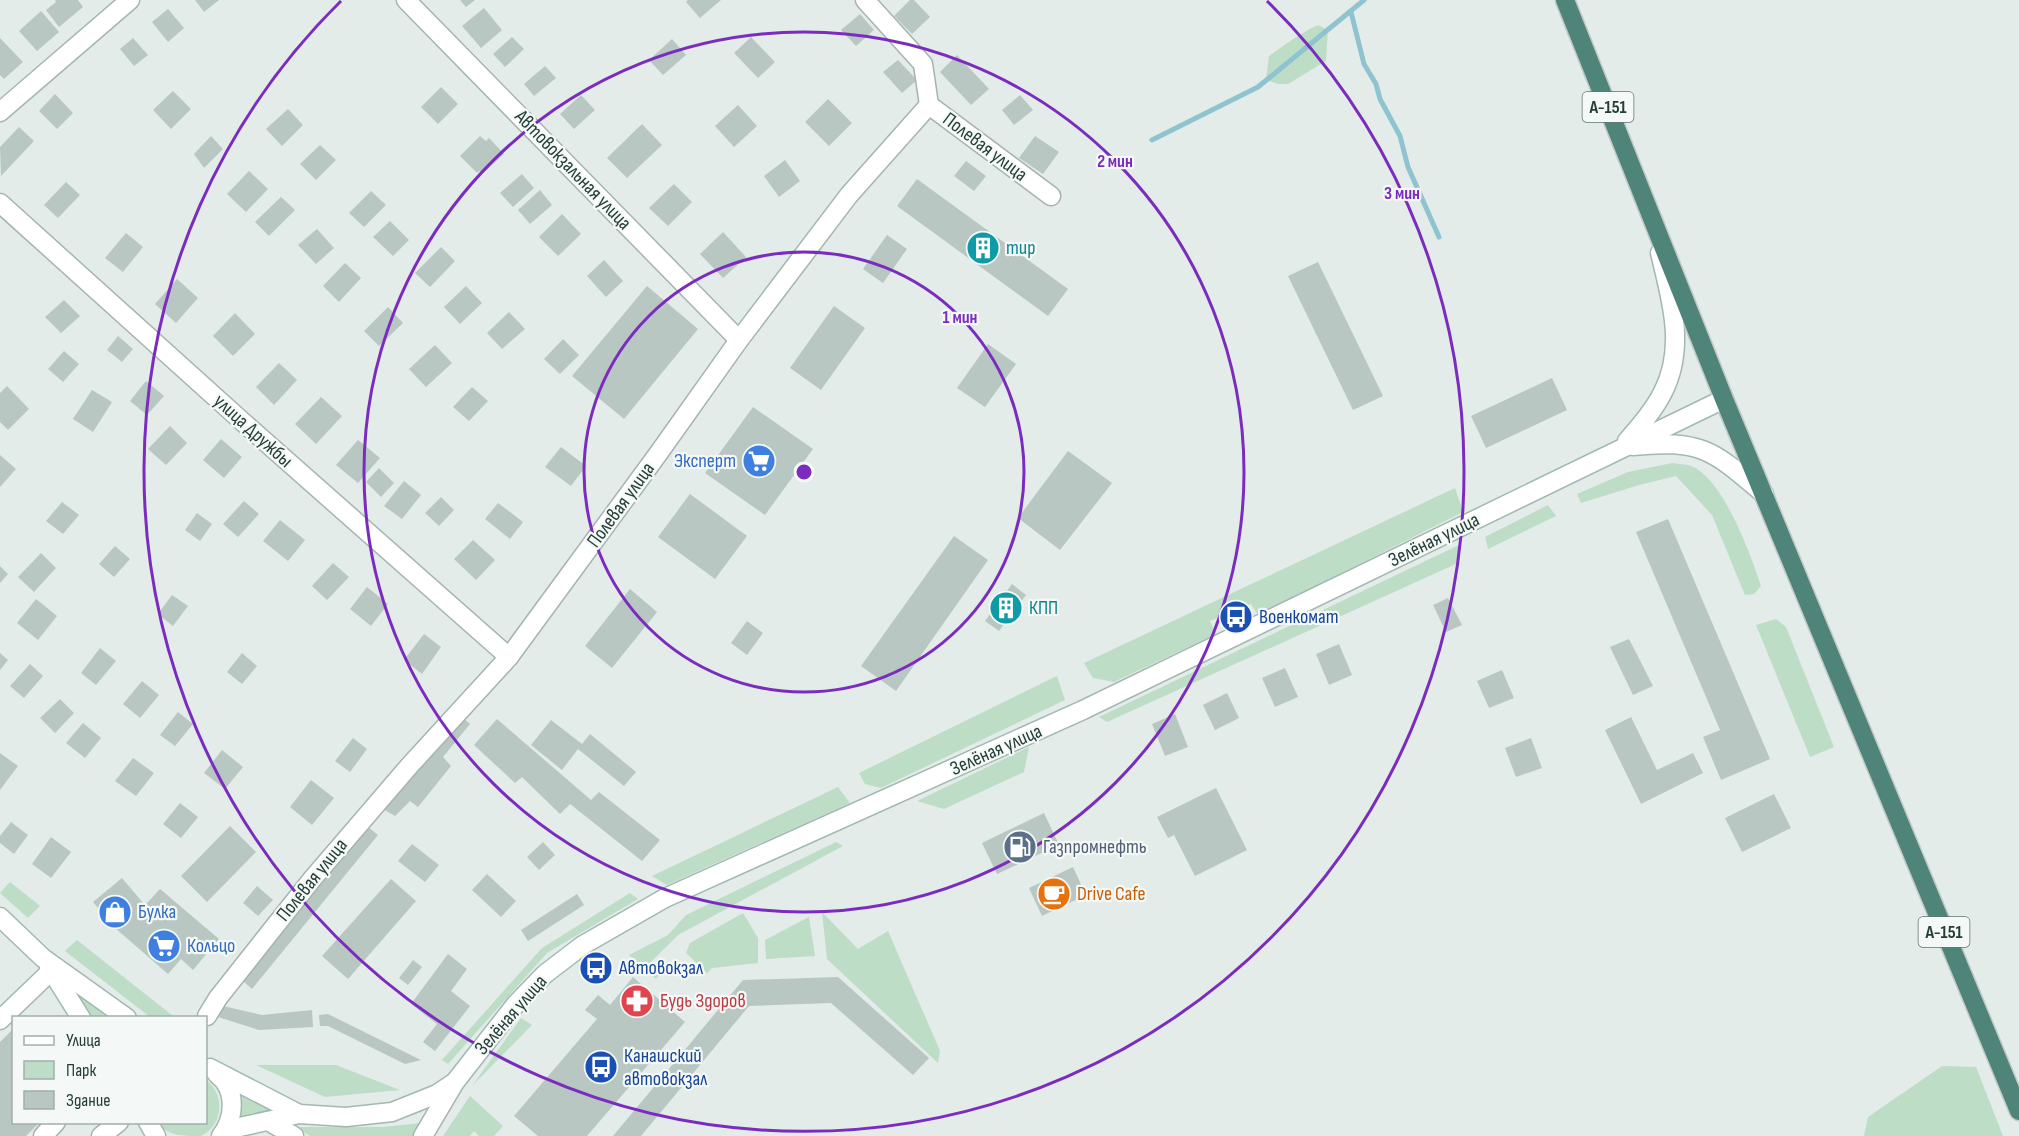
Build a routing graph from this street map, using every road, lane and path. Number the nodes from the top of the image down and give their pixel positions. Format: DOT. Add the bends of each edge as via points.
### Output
graph roads {
  1 [pos="130,0"];
  2 [pos="406,0"];
  3 [pos="865,0"];
  4 [pos="1565,0"];
  5 [pos="929,105"];
  6 [pos="0,111"];
  7 [pos="1051,196"];
  8 [pos="0,203"];
  9 [pos="1651,214"];
  10 [pos="739,340"];
  11 [pos="1724,399"];
  12 [pos="1623,447"];
  13 [pos="1764,494"];
  14 [pos="509,657"];
  15 [pos="0,917"];
  16 [pos="47,964"];
  17 [pos="80,1016"];
  18 [pos="125,1016"];
  19 [pos="207,1017"];
  20 [pos="0,1020"];
  21 [pos="208,1067"];
  22 [pos="455,1082"];
  23 [pos="2019,1111"];
  24 [pos="299,1114"];
  25 [pos="268,1121"];
  26 [pos="54,1124"];
  27 [pos="116,1124"];
  28 [pos="223,1133"];
  29 [pos="43,1136"];
  30 [pos="101,1136"];
  31 [pos="294,1136"];
  32 [pos="423,1136"];
  1 -- 6 [label="street"];
  2 -- 10 [label="street, Автовокзальная улица"];
  3 -- 5 [label="street" via="923,64"];
  4 -- 9 [label="highway, А-151"];
  5 -- 7 [label="street, Полевая улица"];
  5 -- 10 [label="street, Полевая улица" via="849,195"];
  8 -- 14 [label="street, улица Дружбы"];
  9 -- 11 [label="highway, А-151"];
  9 -- 12 [label="street" via="1674,312 1676,342 1663,392"];
  10 -- 14 [label="street, Полевая улица"];
  11 -- 12 [label="street, Зелёная улица"];
  11 -- 13 [label="highway, А-151"];
  12 -- 13 [label="street" via="1662,443 1704,449"];
  12 -- 22 [label="street, Зелёная улица" via="1083,710 665,897 583,945 545,974 516,1004"];
  13 -- 23 [label="highway, А-151"];
  14 -- 19 [label="street, Полевая улица" via="313,878"];
  15 -- 16 [label="street"];
  16 -- 17 [label="street"];
  16 -- 18 [label="street"];
  16 -- 20 [label="street"];
  21 -- 24 [label="street, Зелёная улица"];
  21 -- 28 [label="street" via="222,1078 232,1099"];
  22 -- 24 [label="street, Зелёная улица" via="437,1094 392,1112 346,1117"];
  22 -- 32 [label="street"];
  24 -- 25 [label="street, Зелёная улица"];
  25 -- 28 [label="street, Зелёная улица"];
  25 -- 31 [label="street"];
  26 -- 29 [label="street"];
  27 -- 30 [label="street"];
}
